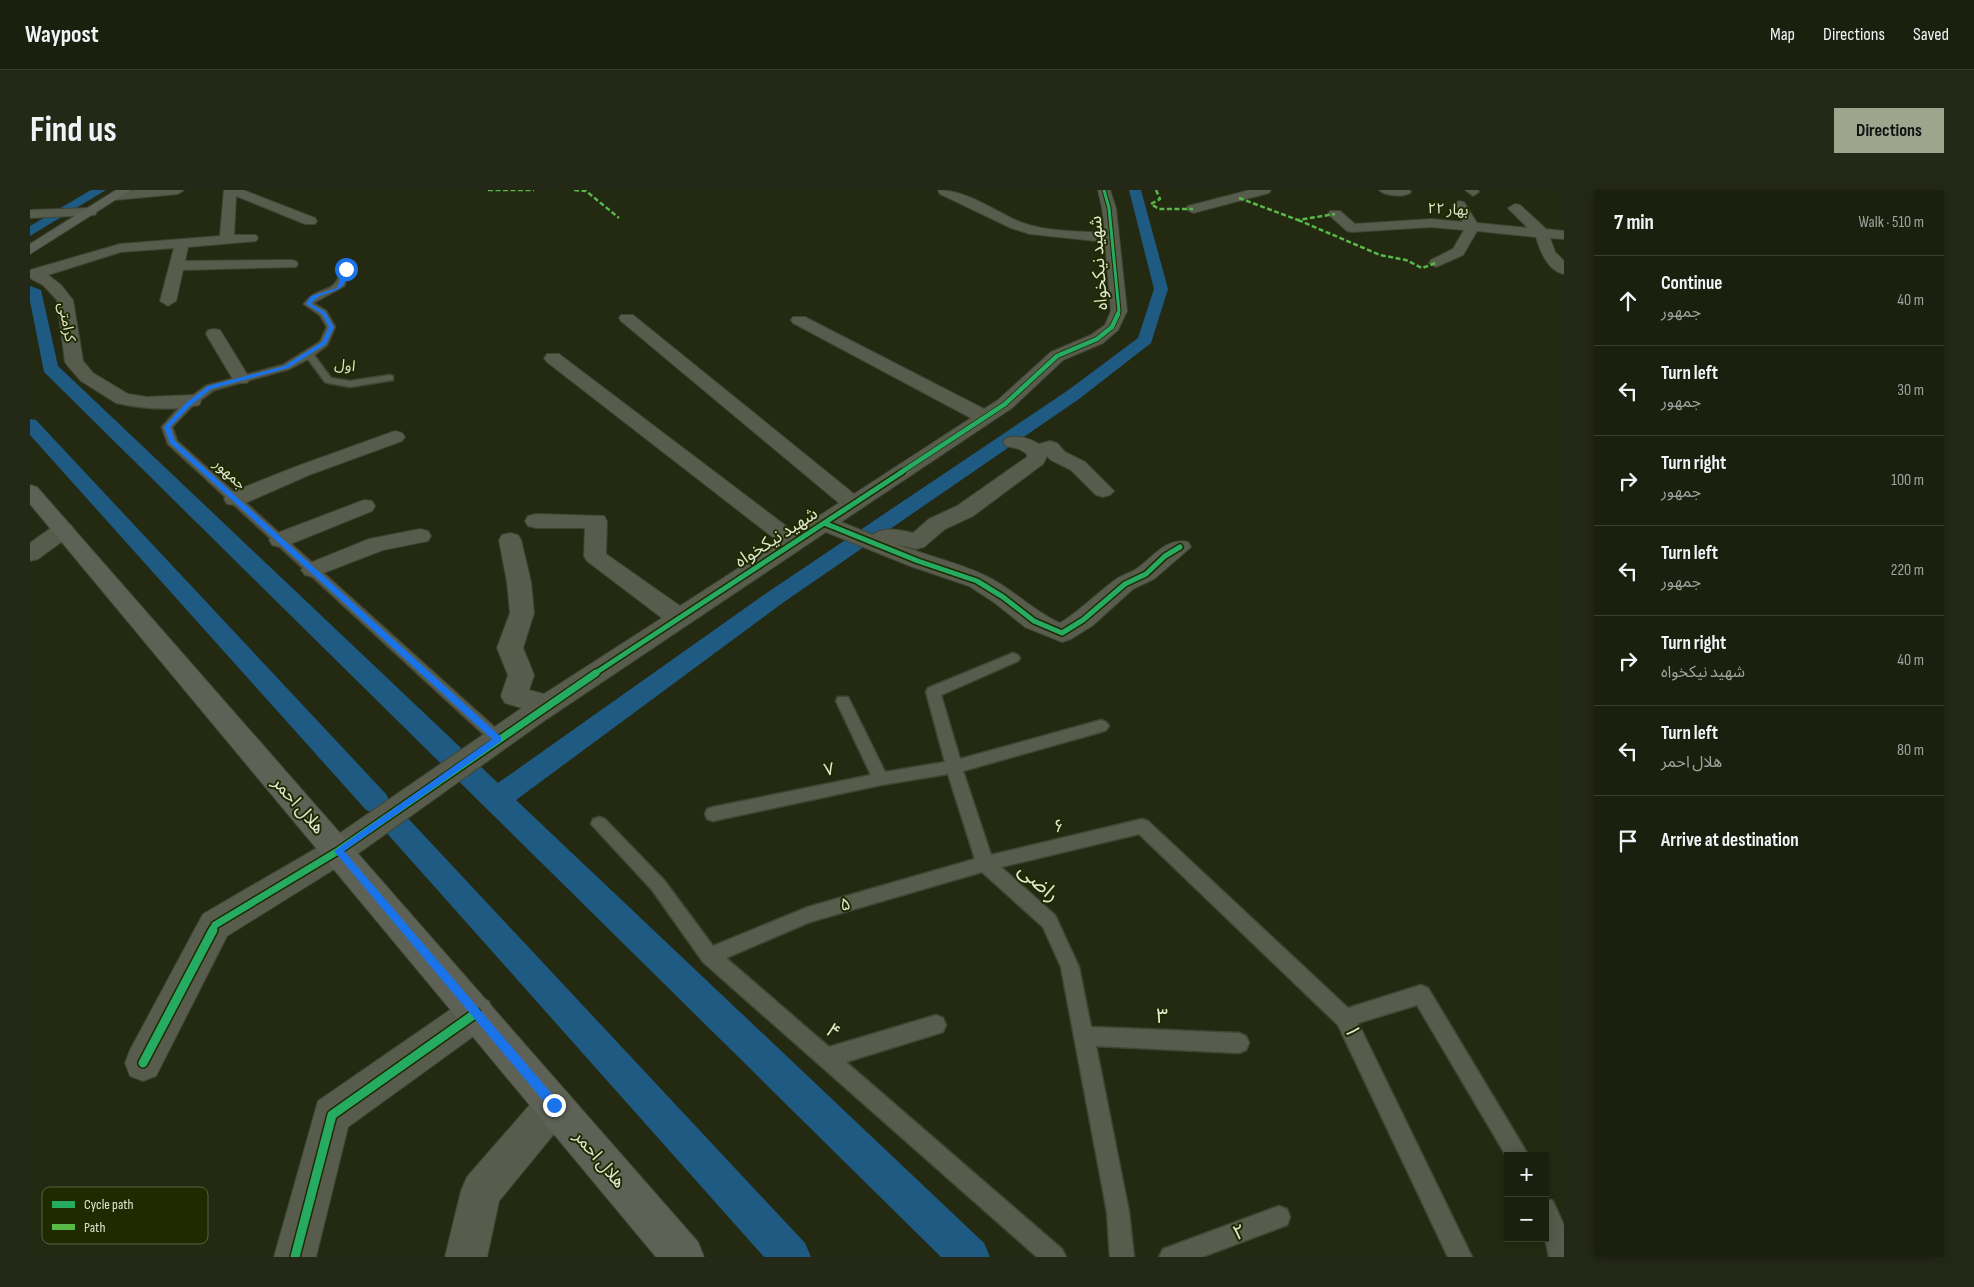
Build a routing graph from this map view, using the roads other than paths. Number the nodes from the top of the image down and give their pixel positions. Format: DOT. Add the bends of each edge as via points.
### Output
graph roads {
  1 [pos="178,190"];
  2 [pos="231,190"];
  3 [pos="946,190"];
  4 [pos="1104,190"];
  5 [pos="1265,190"];
  6 [pos="1385,190"];
  7 [pos="1404,192"];
  8 [pos="120,193"];
  9 [pos="1459,205"];
  10 [pos="1515,208"];
  11 [pos="1193,209"];
  12 [pos="85,211"];
  13 [pos="56,212"];
  14 [pos="30,214"];
  15 [pos="1335,214"];
  16 [pos="310,221"];
  17 [pos="30,226"];
  18 [pos="1473,227"];
  19 [pos="116,231"];
  20 [pos="1542,233"];
  21 [pos="1564,235"];
  22 [pos="251,238"];
  23 [pos="1112,238"];
  24 [pos="227,240"];
  25 [pos="182,243"];
  26 [pos="120,248"];
  27 [pos="30,250"];
  28 [pos="1436,263"];
  29 [pos="291,264"];
  30 [pos="346,264"];
  31 [pos="176,266"];
  32 [pos="1564,270"];
  33 [pos="33,274"];
  34 [pos="168,301"];
  35 [pos="627,318"];
  36 [pos="799,320"];
  37 [pos="214,334"];
  38 [pos="309,354"];
  39 [pos="554,358"];
  40 [pos="390,378"];
  41 [pos="241,379"];
  42 [pos="192,402"];
  43 [pos="984,417"];
  44 [pos="395,437"];
  45 [pos="1013,442"];
  46 [pos="1038,452"];
  47 [pos="30,491"];
  48 [pos="1103,491"];
  49 [pos="235,499"];
  50 [pos="853,504"];
  51 [pos="364,506"];
  52 [pos="536,522"];
  53 [pos="824,523"];
  54 [pos="63,530"];
  55 [pos="420,536"];
  56 [pos="280,540"];
  57 [pos="510,540"];
  58 [pos="866,541"];
  59 [pos="794,543"];
  60 [pos="1180,547"];
  61 [pos="30,554"];
  62 [pos="313,570"];
  63 [pos="679,618"];
  64 [pos="1013,658"];
  65 [pos="843,701"];
  66 [pos="548,705"];
  67 [pos="1101,726"];
  68 [pos="498,739"];
  69 [pos="954,767"];
  70 [pos="881,778"];
  71 [pos="713,814"];
  72 [pos="599,824"];
  73 [pos="338,851"];
  74 [pos="985,864"];
  75 [pos="710,956"];
  76 [pos="476,1013"];
  77 [pos="1345,1018"];
  78 [pos="936,1025"];
  79 [pos="1083,1036"];
  80 [pos="1239,1043"];
  81 [pos="827,1058"];
  82 [pos="143,1063"];
  83 [pos="554,1105"];
  84 [pos="1516,1152"];
  85 [pos="1278,1217"];
  86 [pos="1549,1218"];
  87 [pos="670,1250"];
  88 [pos="295,1257"];
  89 [pos="466,1257"];
  90 [pos="1054,1257"];
  91 [pos="1122,1257"];
  92 [pos="1171,1257"];
  93 [pos="1460,1257"];
  94 [pos="1561,1257"];
  1 -- 8 [label="street"];
  2 -- 16 [label="street"];
  2 -- 24 [label="street"];
  3 -- 23 [label="street" via="1016,225 1035,231"];
  4 -- 23 [label="street, شهید نیکخواه"];
  5 -- 11 [label="street"];
  6 -- 7 [label="street"];
  8 -- 12 [label="main road"];
  9 -- 18 [label="street"];
  10 -- 20 [label="street"];
  12 -- 13 [label="street"];
  12 -- 27 [label="main road"];
  13 -- 14 [label="street"];
  13 -- 17 [label="street"];
  15 -- 18 [label="street, بهار ۲۲" via="1352,228 1431,223"];
  18 -- 20 [label="street, بهار ۲۲"];
  18 -- 28 [label="street" via="1458,252"];
  19 -- 26 [label="street"];
  20 -- 21 [label="street, بهار ۲۲"];
  20 -- 32 [label="street" via="1548,253"];
  22 -- 24 [label="street"];
  23 -- 43 [label="street, شهید نیکخواه" via="1119,311 1112,327 1097,339 1057,356 1005,404"];
  24 -- 25 [label="street"];
  25 -- 26 [label="street"];
  25 -- 31 [label="street"];
  26 -- 33 [label="street"];
  29 -- 31 [label="street"];
  30 -- 38 [label="lane, جمهور" via="343,283 338,289 313,297 308,304 323,313 331,327 324,343"];
  31 -- 34 [label="street"];
  33 -- 42 [label="street, کرامتی" via="49,281 65,300 74,362 87,377 123,399 147,403"];
  35 -- 50 [label="street"];
  36 -- 43 [label="street"];
  37 -- 41 [label="street" via="217,344 232,360"];
  38 -- 40 [label="lane, اول" via="328,380 350,384"];
  38 -- 41 [label="lane, جمهور" via="286,367"];
  39 -- 59 [label="street"];
  41 -- 42 [label="lane, جمهور" via="210,388"];
  42 -- 49 [label="lane, جمهور" via="167,427 172,442"];
  43 -- 50 [label="street, شهید نیکخواه"];
  44 -- 49 [label="street"];
  45 -- 46 [label="street" via="1026,444"];
  46 -- 48 [label="street" via="1050,448 1078,466"];
  46 -- 58 [label="street" via="1036,460 991,494 937,524 916,542 884,536"];
  47 -- 54 [label="main road, هلال احمر"];
  49 -- 56 [label="lane, جمهور"];
  50 -- 53 [label="street, شهید نیکخواه"];
  51 -- 56 [label="street"];
  52 -- 63 [label="street" via="596,521 595,556"];
  53 -- 58 [label="street"];
  53 -- 59 [label="street, شهید نیکخواه"];
  54 -- 61 [label="street"];
  54 -- 73 [label="main road, هلال احمر"];
  55 -- 62 [label="street" via="377,544"];
  56 -- 62 [label="lane, جمهور"];
  57 -- 66 [label="street" via="522,613 510,648 521,674 514,696"];
  58 -- 60 [label="street" via="977,581 1034,621 1062,633"];
  59 -- 63 [label="street, شهید نیکخواه"];
  62 -- 68 [label="lane, جمهور"];
  63 -- 66 [label="street, شهید نیکخواه"];
  64 -- 69 [label="lane" via="933,692"];
  65 -- 70 [label="lane"];
  66 -- 68 [label="street, شهید نیکخواه"];
  67 -- 69 [label="lane, ۷"];
  68 -- 73 [label="street, شهید نیکخواه"];
  69 -- 70 [label="lane, ۷"];
  69 -- 74 [label="lane"];
  70 -- 71 [label="lane, ۷"];
  72 -- 75 [label="lane, ۴" via="658,885"];
  73 -- 76 [label="main road, هلال احمر"];
  73 -- 82 [label="street, شهید نیکخواه" via="215,925"];
  74 -- 75 [label="lane, ۵" via="808,915"];
  74 -- 77 [label="lane, ۶" via="1142,826"];
  74 -- 79 [label="lane, راضی" via="1049,921 1070,967"];
  75 -- 81 [label="lane, ۴"];
  76 -- 83 [label="main road, هلال احمر"];
  76 -- 88 [label="street" via="332,1116"];
  77 -- 84 [label="lane, ۱" via="1421,994"];
  77 -- 93 [label="lane, ۱"];
  78 -- 81 [label="lane"];
  79 -- 80 [label="lane, ۳"];
  79 -- 91 [label="lane, راضی" via="1118,1212"];
  81 -- 90 [label="lane, ۴"];
  83 -- 87 [label="main road, هلال احمر"];
  83 -- 89 [label="street" via="481,1192"];
  85 -- 92 [label="lane, ۲"];
  86 -- 94 [label="lane"];
}
